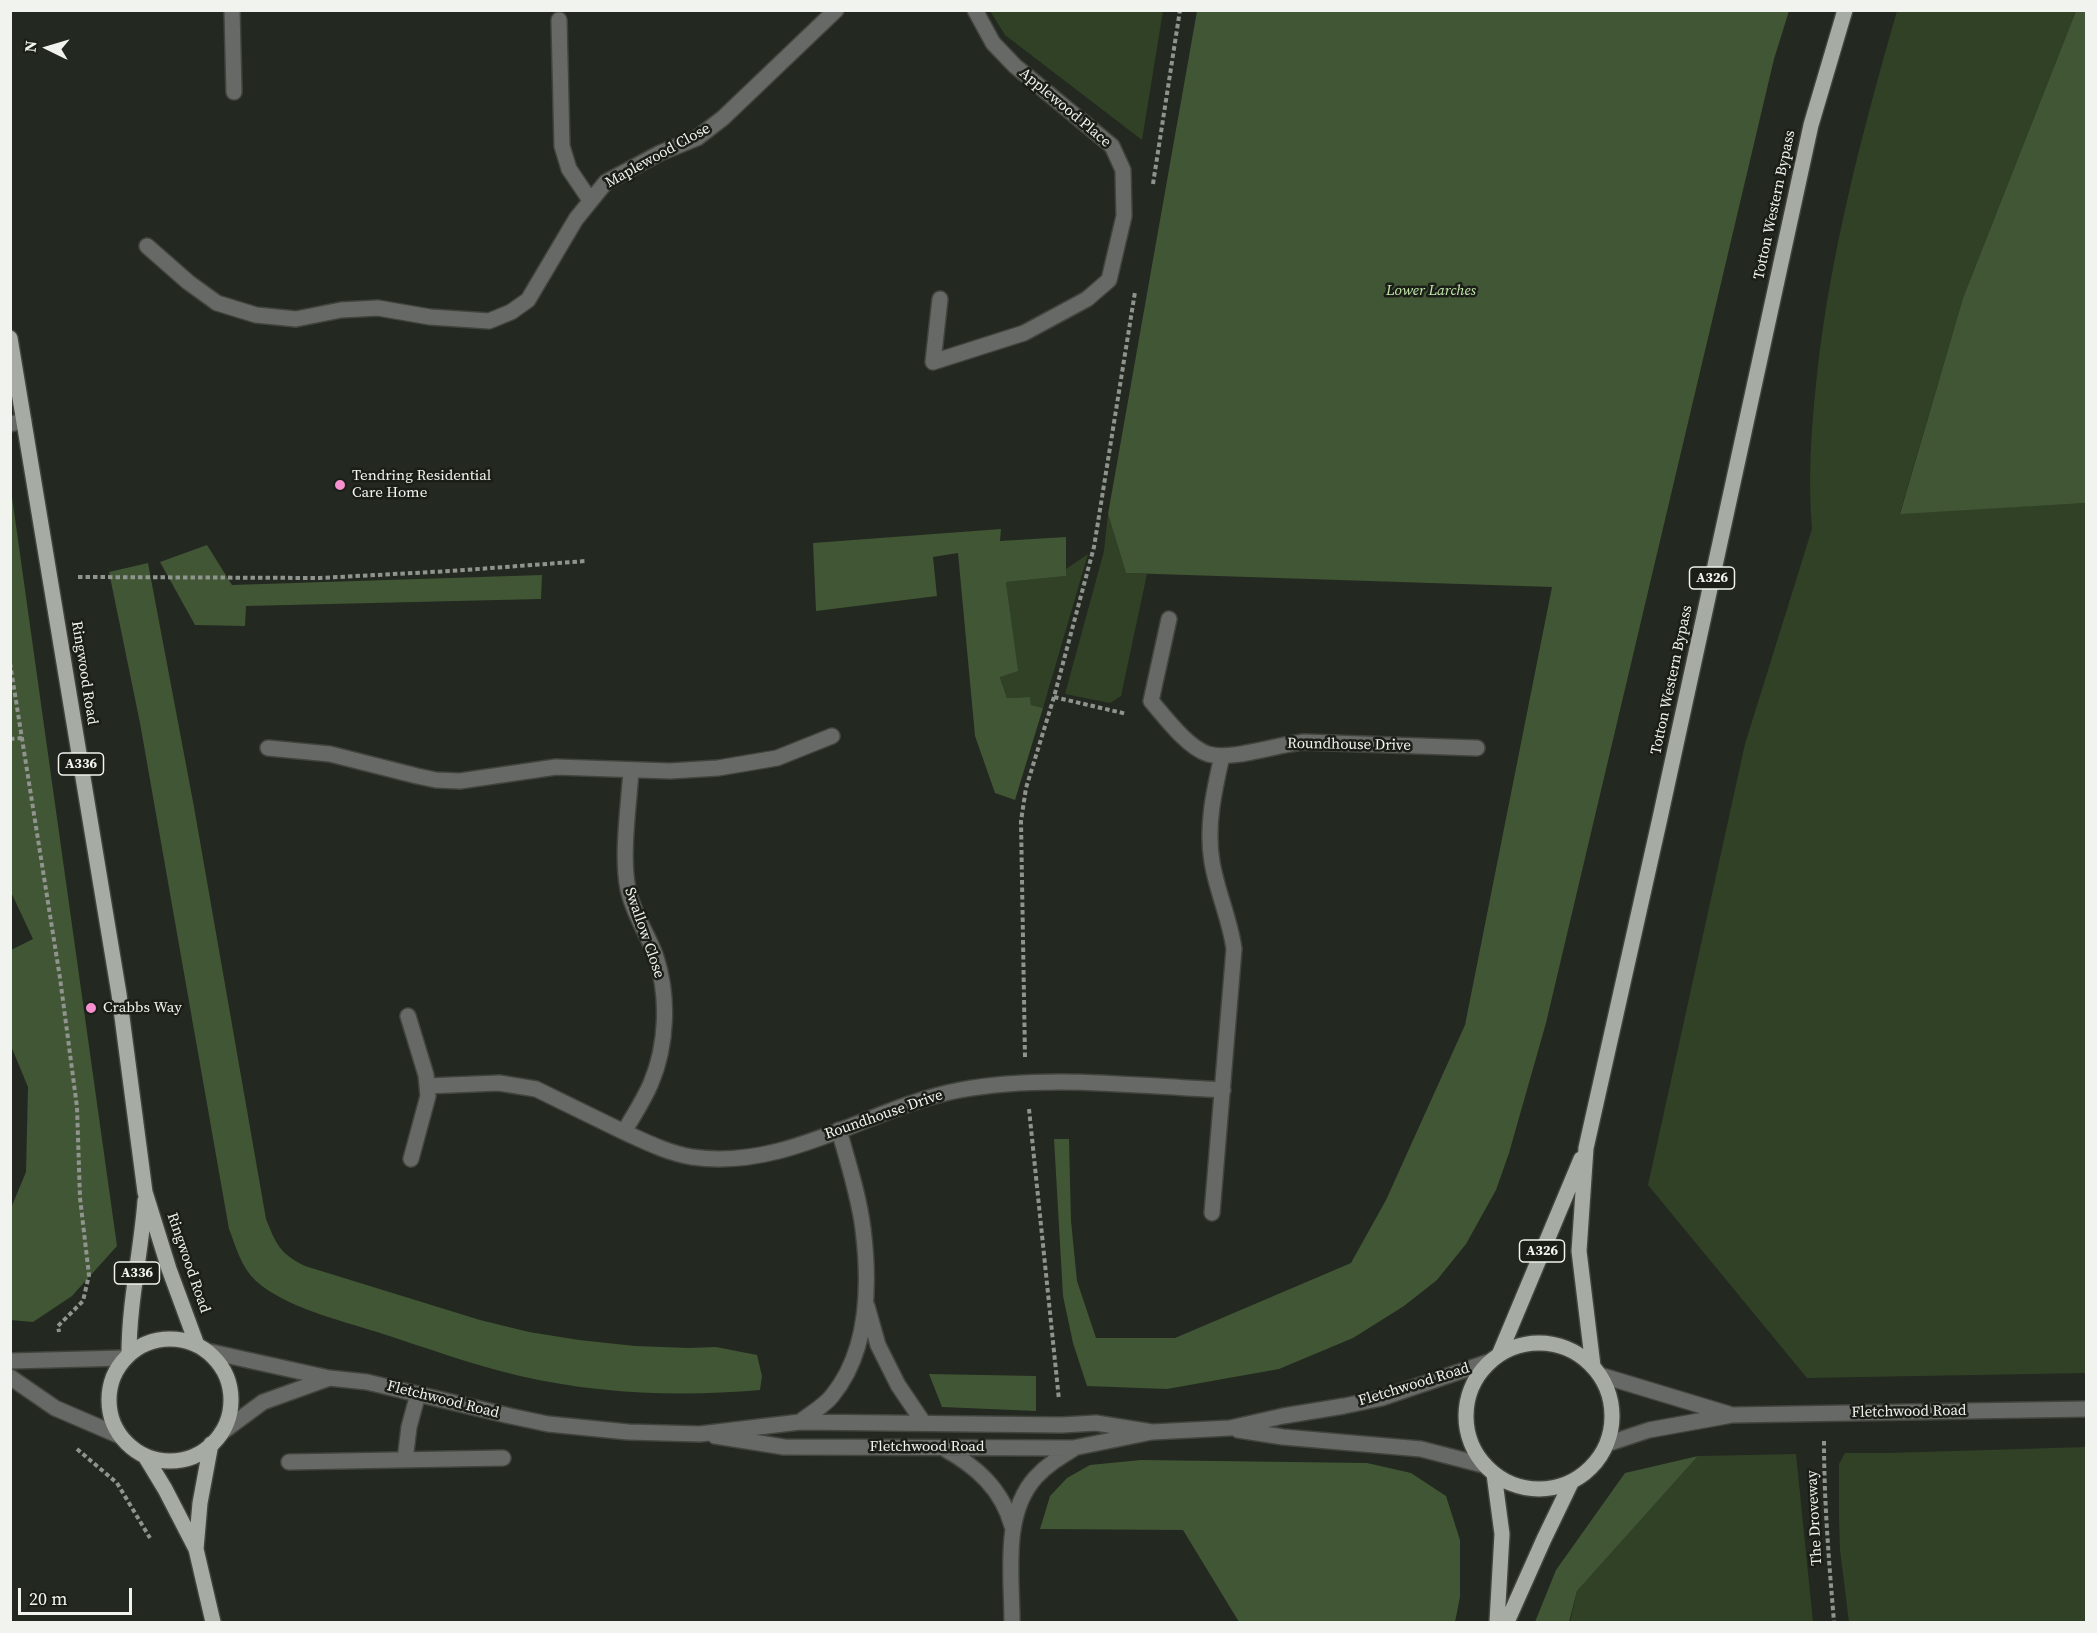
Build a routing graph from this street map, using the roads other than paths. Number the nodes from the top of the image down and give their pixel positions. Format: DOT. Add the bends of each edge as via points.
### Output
graph roads {
  1 [pos="232,10"];
  2 [pos="836,10"];
  3 [pos="975,10"];
  4 [pos="1845,10"];
  5 [pos="559,20"];
  6 [pos="234,92"];
  7 [pos="590,200"];
  8 [pos="147,246"];
  9 [pos="940,299"];
  10 [pos="10,338"];
  11 [pos="17,422"];
  12 [pos="1169,619"];
  13 [pos="832,736"];
  14 [pos="268,748"];
  15 [pos="1477,748"];
  16 [pos="1222,756"];
  17 [pos="631,770"];
  18 [pos="408,1016"];
  19 [pos="427,1086"];
  20 [pos="1223,1090"];
  21 [pos="839,1131"];
  22 [pos="624,1132"];
  23 [pos="1586,1148"];
  24 [pos="411,1159"];
  25 [pos="145,1192"];
  26 [pos="1212,1213"];
  27 [pos="866,1304"];
  28 [pos="202,1348"];
  29 [pos="127,1356"];
  30 [pos="1495,1358"];
  31 [pos="10,1360"];
  32 [pos="1597,1371"];
  33 [pos="10,1377"];
  34 [pos="330,1378"];
  35 [pos="418,1394"];
  36 [pos="2086,1409"];
  37 [pos="1732,1414"];
  38 [pos="800,1422"];
  39 [pos="923,1422"];
  40 [pos="1230,1428"];
  41 [pos="1152,1432"];
  42 [pos="700,1434"];
  43 [pos="120,1436"];
  44 [pos="216,1439"];
  45 [pos="1607,1444"];
  46 [pos="940,1447"];
  47 [pos="1073,1448"];
  48 [pos="145,1456"];
  49 [pos="503,1458"];
  50 [pos="405,1460"];
  51 [pos="289,1462"];
  52 [pos="1488,1470"];
  53 [pos="1571,1483"];
  54 [pos="1012,1526"];
  55 [pos="196,1549"];
  56 [pos="213,1623"];
  57 [pos="1012,1623"];
  58 [pos="1497,1623"];
  59 [pos="1507,1623"];
  1 -- 6 [label="street"];
  2 -- 7 [label="street, Maplewood Close" via="723,118 697,138 606,182"];
  3 -- 9 [label="street, Applewood Place" via="993,44 1015,66 1112,146 1123,170 1124,216 1109,280 1087,299 1024,333 933,362"];
  4 -- 23 [label="main road, Totton Western Bypass / A326" via="1811,125"];
  5 -- 7 [label="street" via="562,146 569,169"];
  7 -- 8 [label="street, Maplewood Close" via="528,300 489,321 378,308 296,319 256,315 217,303"];
  10 -- 11 [label="main road, Ringwood Road / A336"];
  11 -- 25 [label="main road, Ringwood Road / A336" via="50,578 119,994"];
  12 -- 16 [label="street" via="1151,701 1197,748"];
  13 -- 17 [label="street" via="777,758 755,762 686,770"];
  14 -- 17 [label="street" via="330,754 436,780 460,781 556,767"];
  15 -- 16 [label="street, Roundhouse Drive" via="1304,742"];
  16 -- 20 [label="street" via="1210,834 1234,949"];
  17 -- 22 [label="street, Swallow Close" via="627,887 656,958 664,1005 656,1069"];
  18 -- 19 [label="street"];
  19 -- 22 [label="street" via="499,1083 536,1089"];
  19 -- 24 [label="street" via="426,1107"];
  20 -- 21 [label="street, Roundhouse Drive" via="1026,1082 959,1090"];
  20 -- 26 [label="street"];
  21 -- 22 [label="street, Roundhouse Drive" via="769,1152 717,1158 669,1151"];
  21 -- 27 [label="street" via="863,1228"];
  23 -- 30 [label="main road, Totton Western Bypass / A326"];
  23 -- 32 [label="main road, Totton Western Bypass / A326" via="1579,1251"];
  25 -- 28 [label="main road, Ringwood Road / A336" via="169,1269"];
  25 -- 29 [label="main road, Ringwood Road / A336"];
  27 -- 38 [label="street" via="858,1346 846,1375 831,1398"];
  27 -- 39 [label="street" via="878,1345"];
  28 -- 29 [label="main road" via="186,1340 162,1339"];
  28 -- 34 [label="street, Fletchwood Road"];
  28 -- 44 [label="main road" via="224,1371 228,1383 230,1409"];
  29 -- 31 [label="street"];
  29 -- 43 [label="main road" via="115,1372 109,1396 112,1421"];
  30 -- 32 [label="main road" via="1514,1347 1548,1343 1580,1355"];
  30 -- 40 [label="street, Fletchwood Road" via="1382,1398"];
  30 -- 52 [label="main road" via="1478,1375 1466,1411 1473,1449"];
  32 -- 37 [label="street, Fletchwood Road"];
  32 -- 45 [label="main road" via="1611,1398"];
  33 -- 43 [label="street" via="55,1408"];
  34 -- 35 [label="street, Fletchwood Road"];
  34 -- 44 [label="street, Fletchwood Road" via="264,1402"];
  35 -- 42 [label="street, Fletchwood Road" via="548,1424"];
  35 -- 50 [label="street"];
  36 -- 37 [label="street, Fletchwood Road"];
  37 -- 45 [label="street, Fletchwood Road" via="1649,1430"];
  38 -- 39 [label="street, Fletchwood Road"];
  38 -- 42 [label="street, Fletchwood Road"];
  39 -- 41 [label="street, Fletchwood Road" via="1096,1423"];
  40 -- 41 [label="street, Fletchwood Road"];
  40 -- 52 [label="street, Fletchwood Road" via="1283,1437 1421,1449"];
  41 -- 47 [label="street, Fletchwood Road"];
  42 -- 46 [label="street, Fletchwood Road" via="784,1447"];
  43 -- 48 [label="main road"];
  44 -- 48 [label="main road" via="180,1460"];
  44 -- 55 [label="main road" via="200,1503"];
  45 -- 53 [label="main road" via="1599,1460"];
  46 -- 47 [label="street, Fletchwood Road"];
  46 -- 54 [label="street" via="973,1466 987,1480 999,1494"];
  47 -- 54 [label="street" via="1035,1478"];
  48 -- 55 [label="main road"];
  49 -- 50 [label="street"];
  50 -- 51 [label="street"];
  52 -- 53 [label="main road" via="1523,1488 1539,1490"];
  52 -- 58 [label="main road" via="1502,1534"];
  53 -- 59 [label="main road"];
  54 -- 57 [label="street"];
  55 -- 56 [label="main road"];
}
